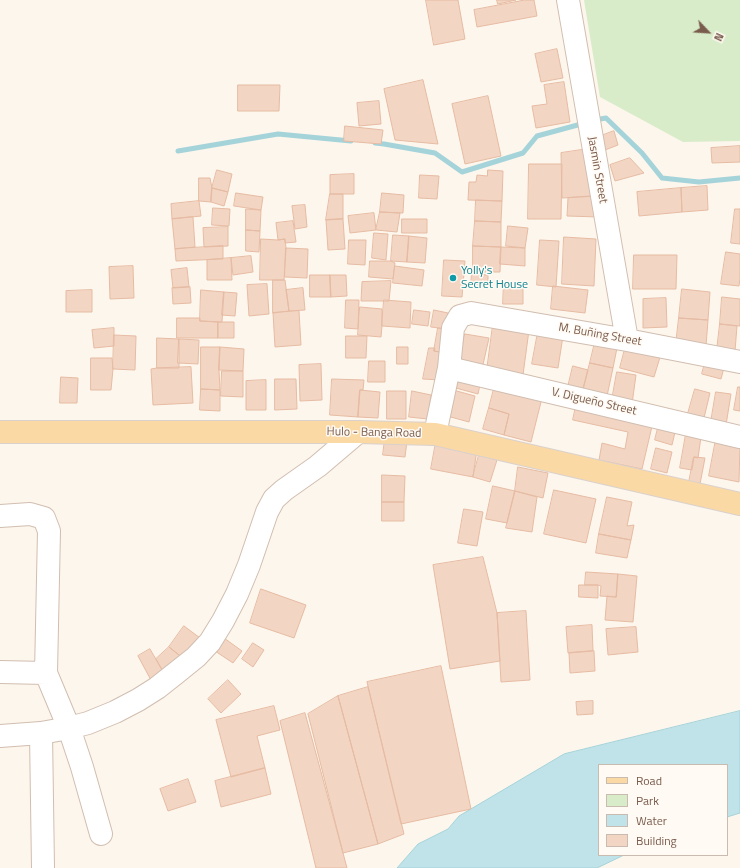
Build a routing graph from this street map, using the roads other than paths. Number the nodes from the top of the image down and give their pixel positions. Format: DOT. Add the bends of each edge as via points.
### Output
graph roads {
  1 [pos="568,0"];
  2 [pos="626,340"];
  3 [pos="740,362"];
  4 [pos="448,368"];
  5 [pos="0,432"];
  6 [pos="358,432"];
  7 [pos="435,434"];
  8 [pos="740,437"];
  9 [pos="740,504"];
  10 [pos="0,516"];
  11 [pos="0,672"];
  12 [pos="46,673"];
  13 [pos="69,728"];
  14 [pos="41,733"];
  15 [pos="0,736"];
  16 [pos="101,834"];
  17 [pos="43,868"];
  1 -- 2 [label="street, Jasmin Street"];
  2 -- 3 [label="street, M. Buñing Street"];
  2 -- 4 [label="street, M. Buñing Street" via="471,313 460,316 453,328"];
  4 -- 7 [label="street"];
  4 -- 8 [label="street, V. Digueño Street"];
  5 -- 6 [label="main road, Hulo - Banga Road"];
  6 -- 7 [label="main road, Hulo - Banga Road"];
  6 -- 13 [label="street" via="274,499 238,594 210,642 196,657 138,700 88,723"];
  7 -- 9 [label="main road, Hulo - Banga Road"];
  10 -- 12 [label="street" via="30,514 44,518 49,531"];
  11 -- 12 [label="street"];
  12 -- 13 [label="street"];
  13 -- 14 [label="street"];
  13 -- 16 [label="street"];
  14 -- 15 [label="street"];
  14 -- 17 [label="street"];
}
